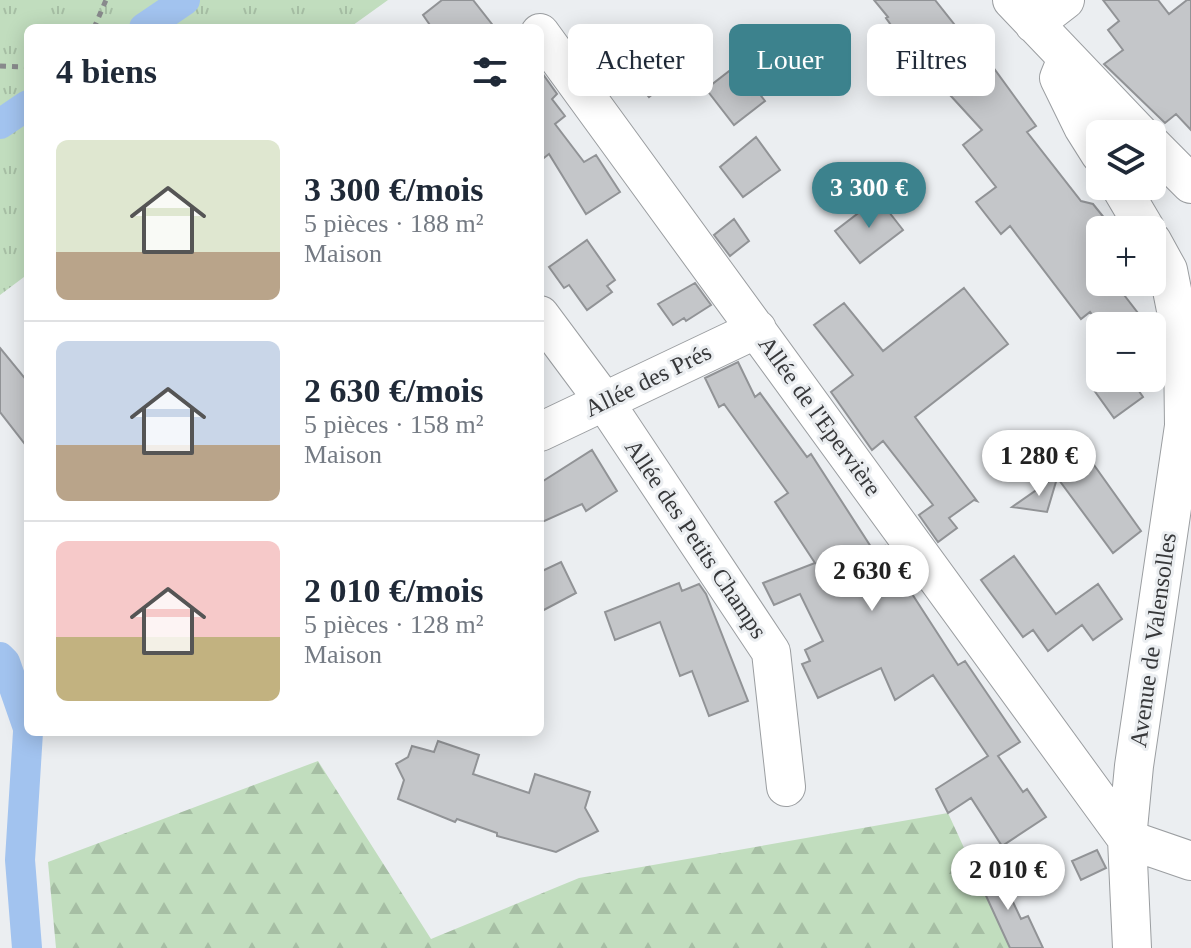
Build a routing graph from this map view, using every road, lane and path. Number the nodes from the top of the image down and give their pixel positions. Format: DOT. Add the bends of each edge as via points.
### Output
graph roads {
  1 [pos="106,0"];
  2 [pos="1065,0"];
  3 [pos="1023,12"];
  4 [pos="96,24"];
  5 [pos="544,38"];
  6 [pos="1067,58"];
  7 [pos="0,66"];
  8 [pos="24,67"];
  9 [pos="1126,120"];
  10 [pos="1086,132"];
  11 [pos="1166,160"];
  12 [pos="1191,184"];
  13 [pos="1166,266"];
  14 [pos="544,320"];
  15 [pos="757,329"];
  16 [pos="604,401"];
  17 [pos="544,430"];
  18 [pos="786,787"];
  19 [pos="1127,839"];
  20 [pos="1191,861"];
  21 [pos="1132,948"];
  1 -- 4 [label="path"];
  2 -- 3 [label="street"];
  3 -- 6 [label="street"];
  5 -- 15 [label="street, Allée de l'Epervière"];
  6 -- 9 [label="street"];
  6 -- 10 [label="street" via="1059,78"];
  7 -- 8 [label="path"];
  11 -- 12 [label="street"];
  13 -- 19 [label="street, Avenue de Valensolles" via="1183,345 1184,426"];
  14 -- 16 [label="street, Allée des Petits Champs"];
  15 -- 16 [label="street, Allée des Prés"];
  15 -- 19 [label="street, Allée de l'Epervière"];
  16 -- 17 [label="street, Allée des Prés"];
  16 -- 18 [label="street, Allée des Petits Champs" via="771,652"];
  19 -- 20 [label="street"];
  19 -- 21 [label="street, Avenue de Valensolles"];
}
